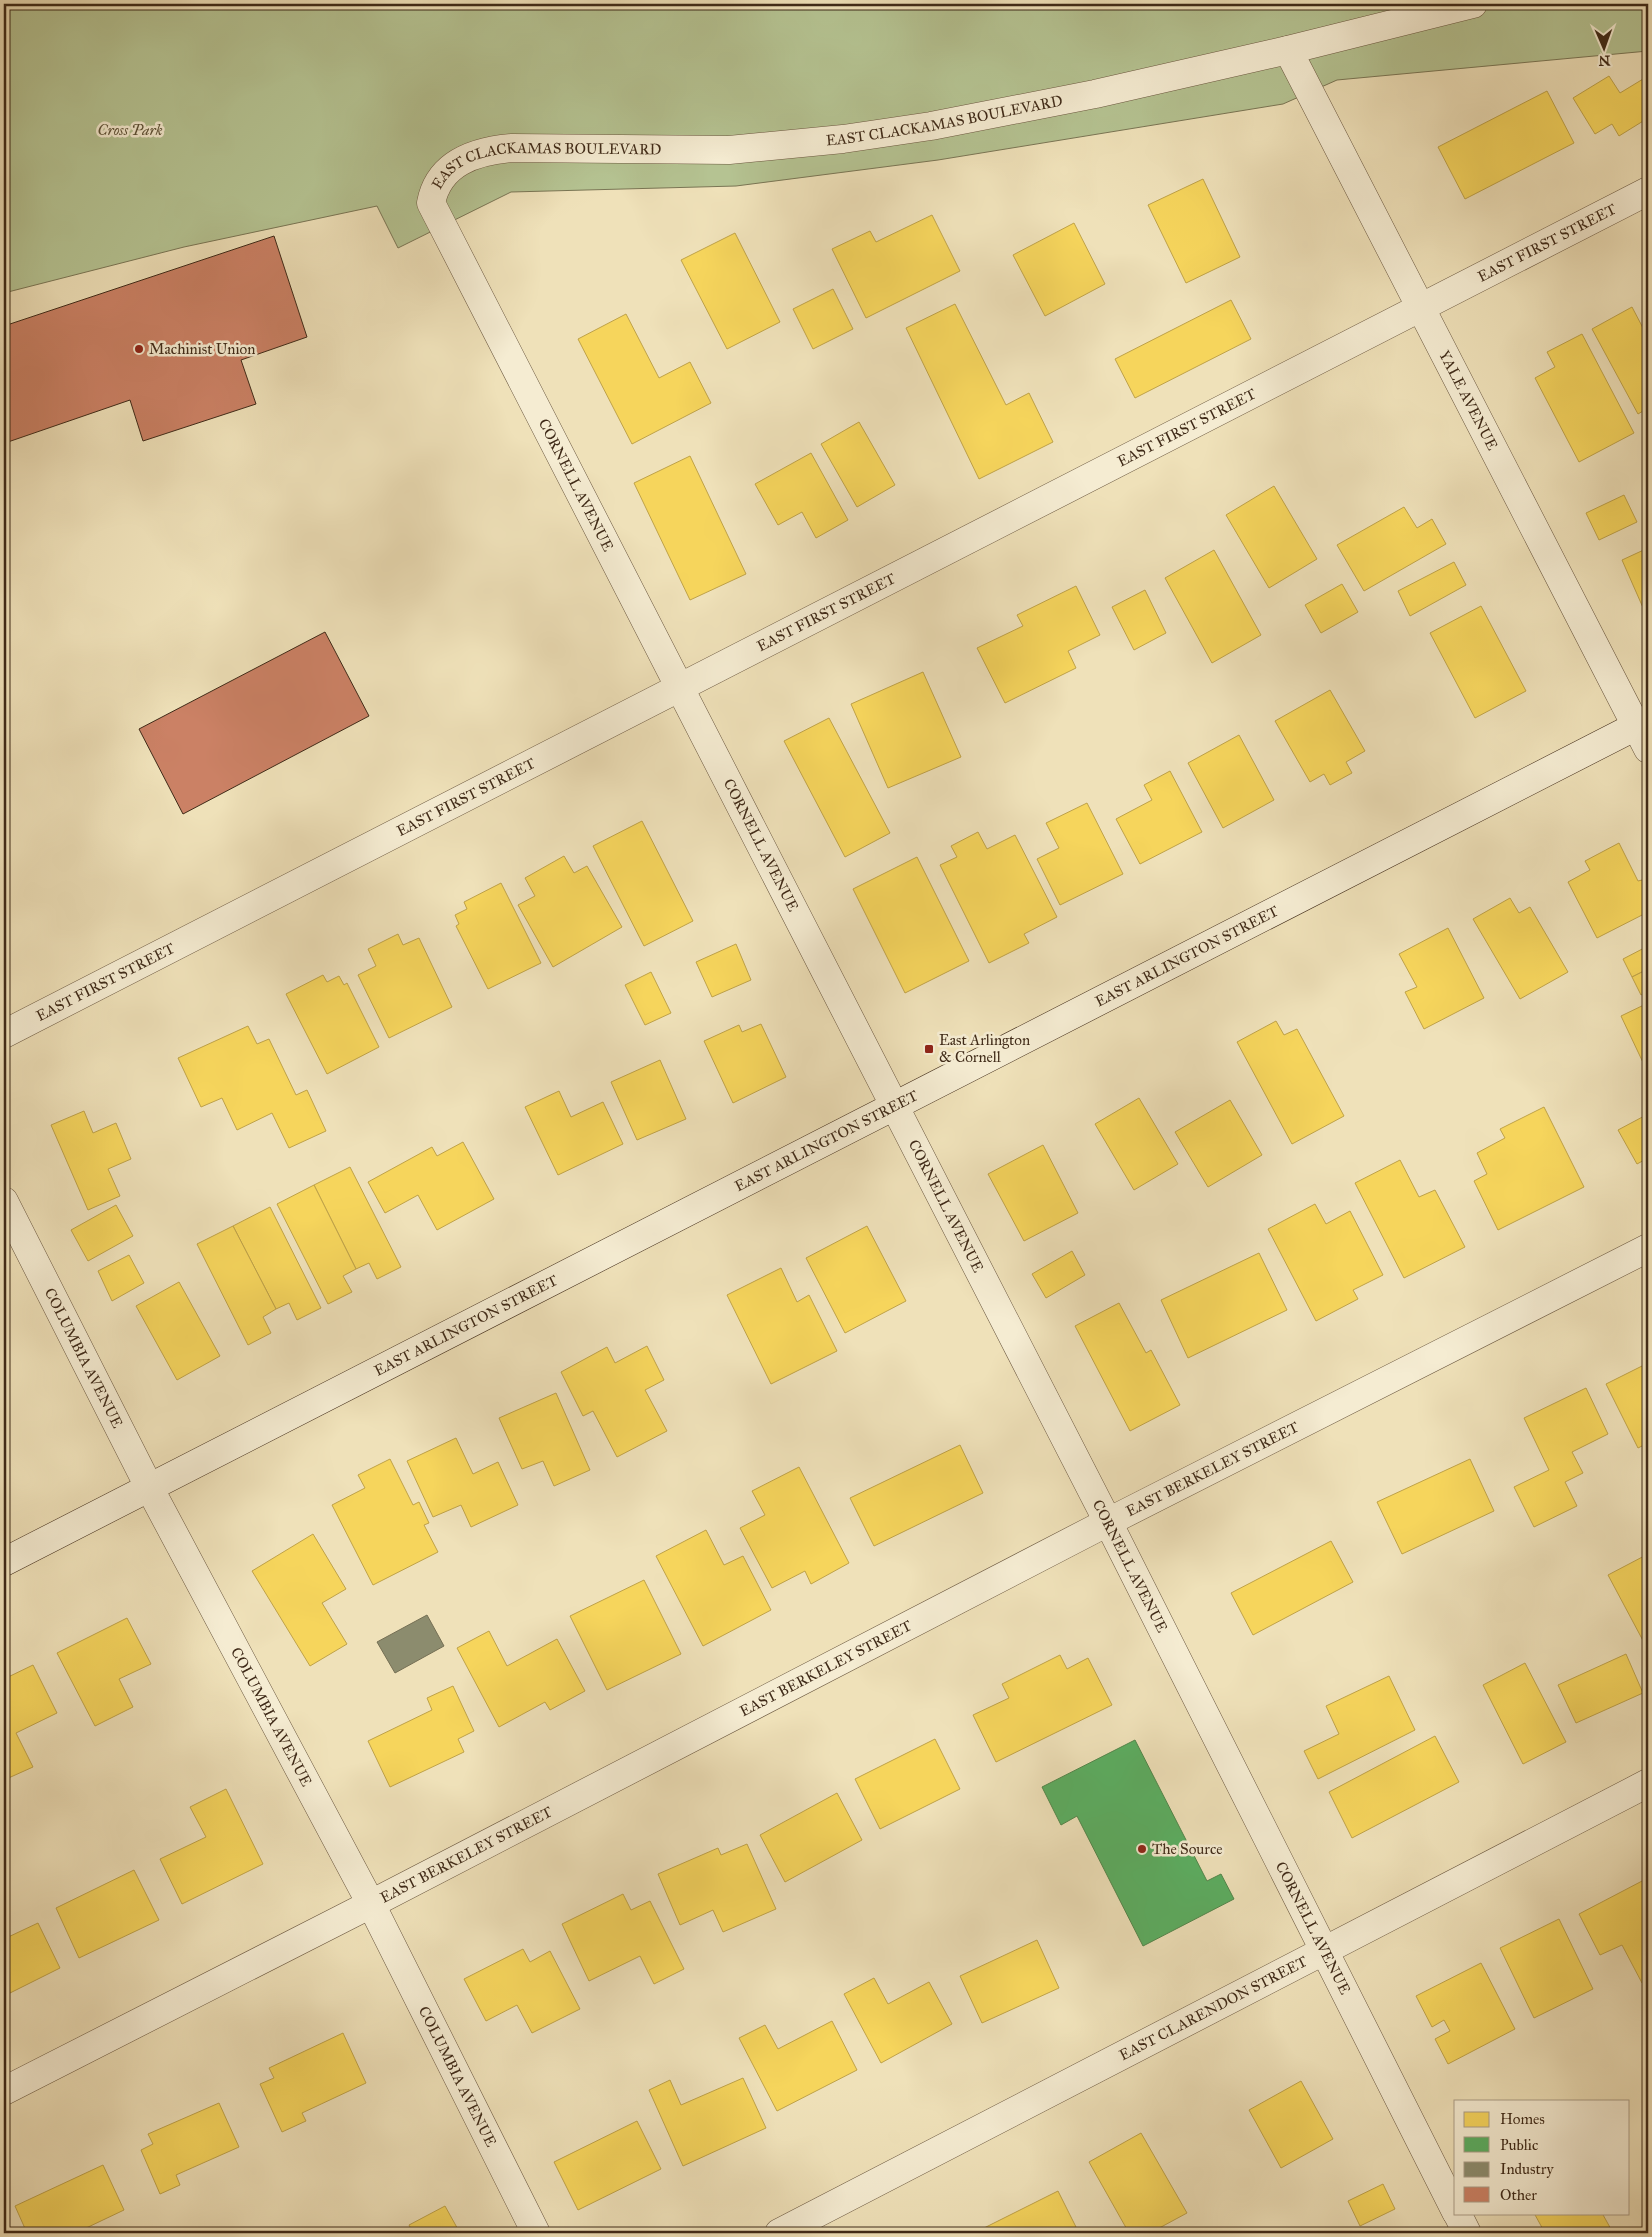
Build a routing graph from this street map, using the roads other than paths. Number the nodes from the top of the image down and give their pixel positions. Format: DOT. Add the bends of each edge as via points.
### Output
graph roads {
  1 [pos="1473,4"];
  2 [pos="1288,50"];
  3 [pos="1648,191"];
  4 [pos="431,203"];
  5 [pos="1421,308"];
  6 [pos="680,687"];
  7 [pos="1644,732"];
  8 [pos="4,1034"];
  9 [pos="895,1105"];
  10 [pos="4,1202"];
  11 [pos="1648,1248"];
  12 [pos="149,1487"];
  13 [pos="1108,1522"];
  14 [pos="4,1562"];
  15 [pos="1648,1783"];
  16 [pos="371,1904"];
  17 [pos="1326,1952"];
  18 [pos="4,2091"];
  19 [pos="1454,2208"];
  20 [pos="1457,2214"];
  21 [pos="536,2233"];
  22 [pos="779,2233"];
  23 [pos="1467,2233"];
  1 -- 2 [label="street, EAST CLACKAMAS BOULEVARD"];
  2 -- 4 [label="street, EAST CLACKAMAS BOULEVARD" via="1085,96 931,126 843,139 729,150 488,150 454,165 442,177"];
  2 -- 5 [label="street, YALE AVENUE"];
  3 -- 5 [label="street, EAST FIRST STREET"];
  4 -- 6 [label="street, CORNELL AVENUE"];
  5 -- 6 [label="street, EAST FIRST STREET"];
  5 -- 7 [label="street, YALE AVENUE"];
  6 -- 8 [label="street, EAST FIRST STREET"];
  6 -- 9 [label="street, CORNELL AVENUE"];
  7 -- 9 [label="street, EAST ARLINGTON STREET"];
  9 -- 12 [label="street, EAST ARLINGTON STREET"];
  9 -- 13 [label="street, CORNELL AVENUE"];
  10 -- 12 [label="street, COLUMBIA AVENUE"];
  11 -- 13 [label="street, EAST BERKELEY STREET"];
  12 -- 14 [label="street, EAST ARLINGTON STREET"];
  12 -- 16 [label="street, COLUMBIA AVENUE"];
  13 -- 16 [label="street, EAST BERKELEY STREET"];
  13 -- 17 [label="street, CORNELL AVENUE"];
  15 -- 17 [label="street, EAST CLARENDON STREET"];
  16 -- 18 [label="street, EAST BERKELEY STREET"];
  16 -- 21 [label="street, COLUMBIA AVENUE"];
  17 -- 19 [label="street, CORNELL AVENUE"];
  17 -- 22 [label="street, EAST CLARENDON STREET"];
  20 -- 23 [label="street, CORNELL AVENUE"];
}
